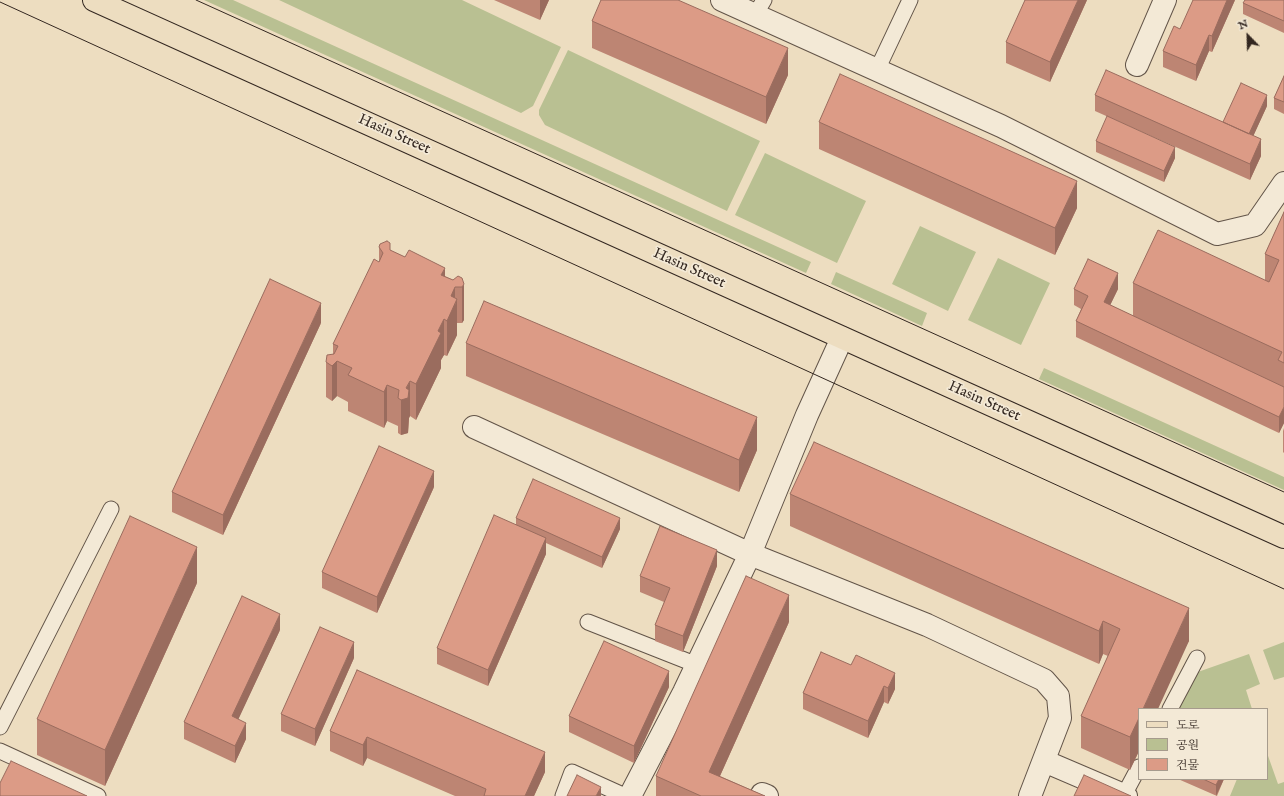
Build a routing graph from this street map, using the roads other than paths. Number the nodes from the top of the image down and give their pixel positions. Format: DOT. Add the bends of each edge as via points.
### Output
graph roads {
  1 [pos="94,0"];
  2 [pos="722,0"];
  3 [pos="910,0"];
  4 [pos="1165,0"];
  5 [pos="759,8"];
  6 [pos="1137,65"];
  7 [pos="877,70"];
  8 [pos="1284,183"];
  9 [pos="842,338"];
  10 [pos="474,427"];
  11 [pos="111,509"];
  12 [pos="1284,537"];
  13 [pos="750,554"];
  14 [pos="588,622"];
  15 [pos="1197,658"];
  16 [pos="697,665"];
  17 [pos="1171,708"];
  18 [pos="0,727"];
  19 [pos="0,751"];
  20 [pos="1044,761"];
  21 [pos="1138,769"];
  22 [pos="98,796"];
  23 [pos="563,796"];
  24 [pos="625,796"];
  25 [pos="630,796"];
  26 [pos="1030,796"];
  27 [pos="1125,796"];
  1 -- 9 [label="main road, Hasin Street"];
  2 -- 5 [label="street"];
  3 -- 7 [label="lane"];
  4 -- 6 [label="street"];
  5 -- 7 [label="street"];
  7 -- 8 [label="street" via="1001,126 1217,234 1255,225"];
  9 -- 12 [label="main road, Hasin Street"];
  9 -- 13 [label="street" via="807,415"];
  10 -- 13 [label="street"];
  11 -- 18 [label="lane"];
  13 -- 16 [label="street"];
  13 -- 20 [label="street" via="928,625 1044,680 1058,696 1060,718"];
  14 -- 16 [label="lane"];
  15 -- 17 [label="lane"];
  16 -- 25 [label="street"];
  19 -- 22 [label="lane"];
  20 -- 26 [label="street"];
  20 -- 27 [label="street"];
  21 -- 27 [label="lane"];
  23 -- 24 [label="lane" via="572,772"];
}
